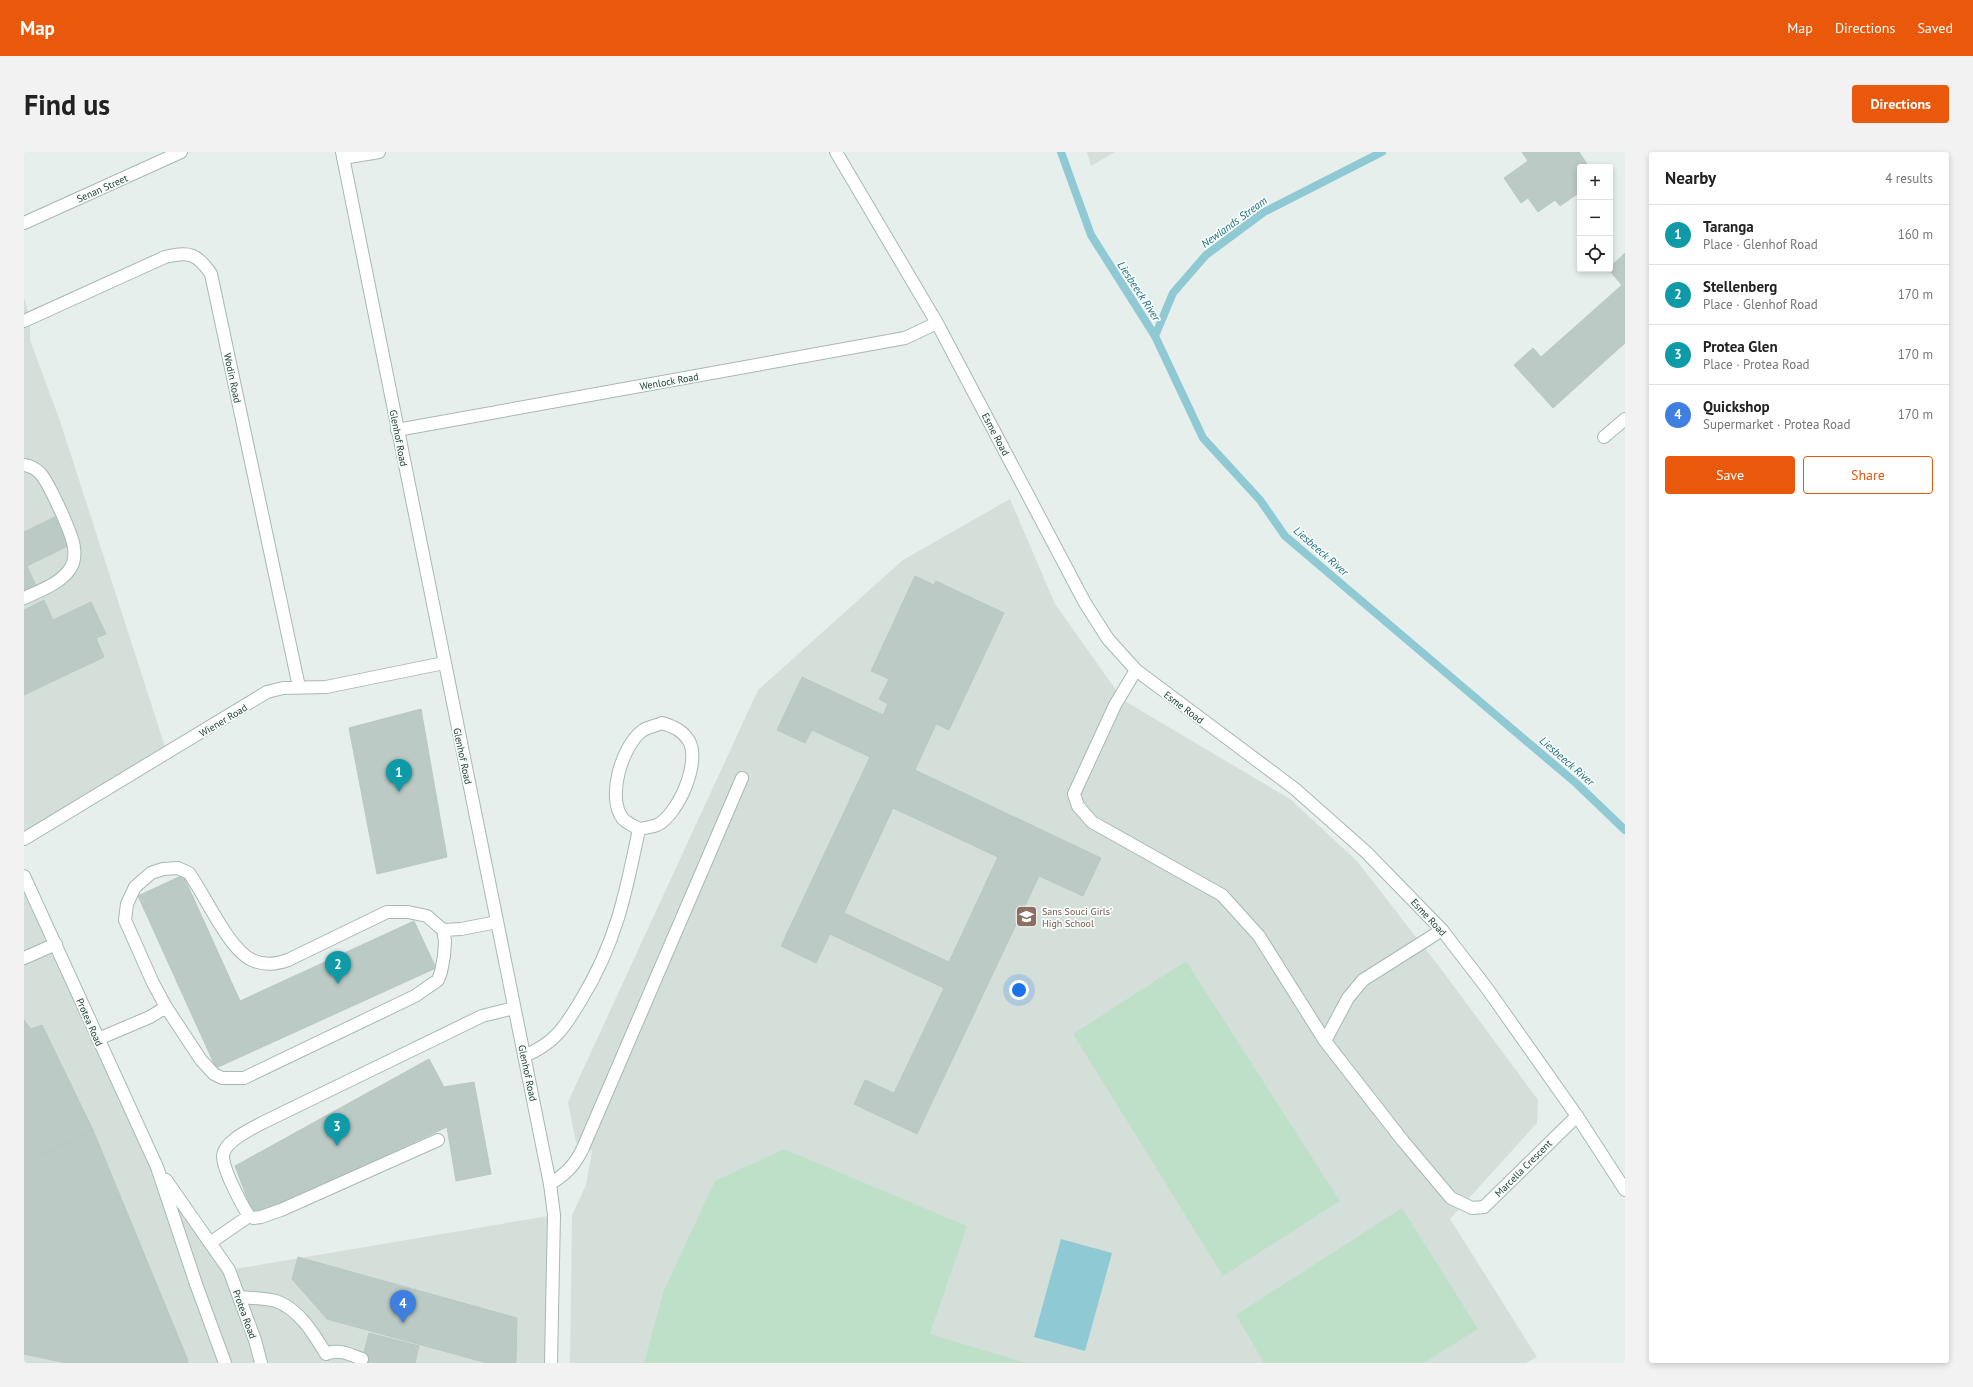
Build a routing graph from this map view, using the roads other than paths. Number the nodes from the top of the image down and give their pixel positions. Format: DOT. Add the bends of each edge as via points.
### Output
graph roads {
  1 [pos="181,152"];
  2 [pos="379,152"];
  3 [pos="836,152"];
  4 [pos="343,155"];
  5 [pos="24,223"];
  6 [pos="24,321"];
  7 [pos="937,323"];
  8 [pos="1625,419"];
  9 [pos="397,430"];
  10 [pos="1604,438"];
  11 [pos="24,465"];
  12 [pos="24,598"];
  13 [pos="444,663"];
  14 [pos="1136,670"];
  15 [pos="299,687"];
  16 [pos="742,778"];
  17 [pos="639,829"];
  18 [pos="24,839"];
  19 [pos="24,876"];
  20 [pos="497,922"];
  21 [pos="443,930"];
  22 [pos="1442,930"];
  23 [pos="56,944"];
  24 [pos="24,958"];
  25 [pos="166,1008"];
  26 [pos="514,1008"];
  27 [pos="98,1039"];
  28 [pos="1325,1041"];
  29 [pos="524,1056"];
  30 [pos="1577,1116"];
  31 [pos="438,1140"];
  32 [pos="157,1167"];
  33 [pos="550,1184"];
  34 [pos="1625,1190"];
  35 [pos="249,1216"];
  36 [pos="210,1243"];
  37 [pos="239,1297"];
  38 [pos="324,1358"];
  39 [pos="362,1359"];
  40 [pos="225,1363"];
  41 [pos="261,1363"];
  42 [pos="551,1363"];
  1 -- 5 [label="street, Senan Street"];
  2 -- 4 [label="street"];
  3 -- 7 [label="street, Esme Road"];
  4 -- 9 [label="street, Glenhof Road"];
  6 -- 15 [label="street, Wodin Road" via="165,257 188,253 206,266 210,274"];
  7 -- 9 [label="street, Wenlock Road" via="905,338"];
  7 -- 14 [label="street, Esme Road" via="1085,604 1108,639"];
  8 -- 10 [label="street"];
  9 -- 13 [label="street, Glenhof Road"];
  11 -- 12 [label="street" via="41,474 74,547 70,569 57,582"];
  13 -- 15 [label="street, Wiener Road" via="326,687"];
  13 -- 20 [label="street, Glenhof Road"];
  14 -- 22 [label="street, Esme Road" via="1295,789 1366,852"];
  14 -- 28 [label="street" via="1115,705 1074,794 1078,806 1092,822 1222,895 1259,936"];
  15 -- 18 [label="street, Wiener Road" via="268,692"];
  16 -- 33 [label="street" via="583,1148 565,1175"];
  17 -- 17 [label="street" via="624,819 617,807 619,765 629,746 642,731 662,723 680,729 690,743 693,761 681,797 667,818 657,825"];
  17 -- 29 [label="street" via="623,904 595,977 557,1036 542,1049"];
  19 -- 23 [label="street, Protea Road"];
  20 -- 21 [label="street"];
  20 -- 26 [label="street, Glenhof Road"];
  21 -- 25 [label="street" via="445,941 441,972 438,980 432,985 415,996 244,1078 222,1078 214,1074"];
  21 -- 25 [label="street" via="427,916 408,912 387,912 288,960 265,964 251,960 235,946 189,873 178,868 162,869 151,873 135,887 127,904 125,920"];
  22 -- 28 [label="street" via="1363,980 1348,998"];
  22 -- 30 [label="street, Esme Road" via="1486,987"];
  23 -- 24 [label="street"];
  23 -- 27 [label="street, Protea Road"];
  25 -- 27 [label="street"];
  26 -- 29 [label="street, Glenhof Road"];
  26 -- 35 [label="street" via="482,1016 238,1137 224,1152 223,1158 240,1203"];
  27 -- 32 [label="street, Protea Road"];
  28 -- 30 [label="street, Marcella Crescent" via="1451,1198 1464,1206 1484,1207"];
  29 -- 33 [label="street, Glenhof Road"];
  30 -- 34 [label="street, Esme Road"];
  31 -- 35 [label="street" via="271,1214 257,1218"];
  32 -- 36 [label="street, Protea Road"];
  32 -- 40 [label="street, Protea Road"];
  33 -- 42 [label="street, Glenhof Road" via="554,1215"];
  35 -- 36 [label="street"];
  36 -- 37 [label="street, Protea Road" via="229,1270"];
  37 -- 38 [label="street" via="275,1301 288,1307 302,1321"];
  37 -- 41 [label="street, Protea Road"];
  38 -- 39 [label="street" via="333,1351"];
}
